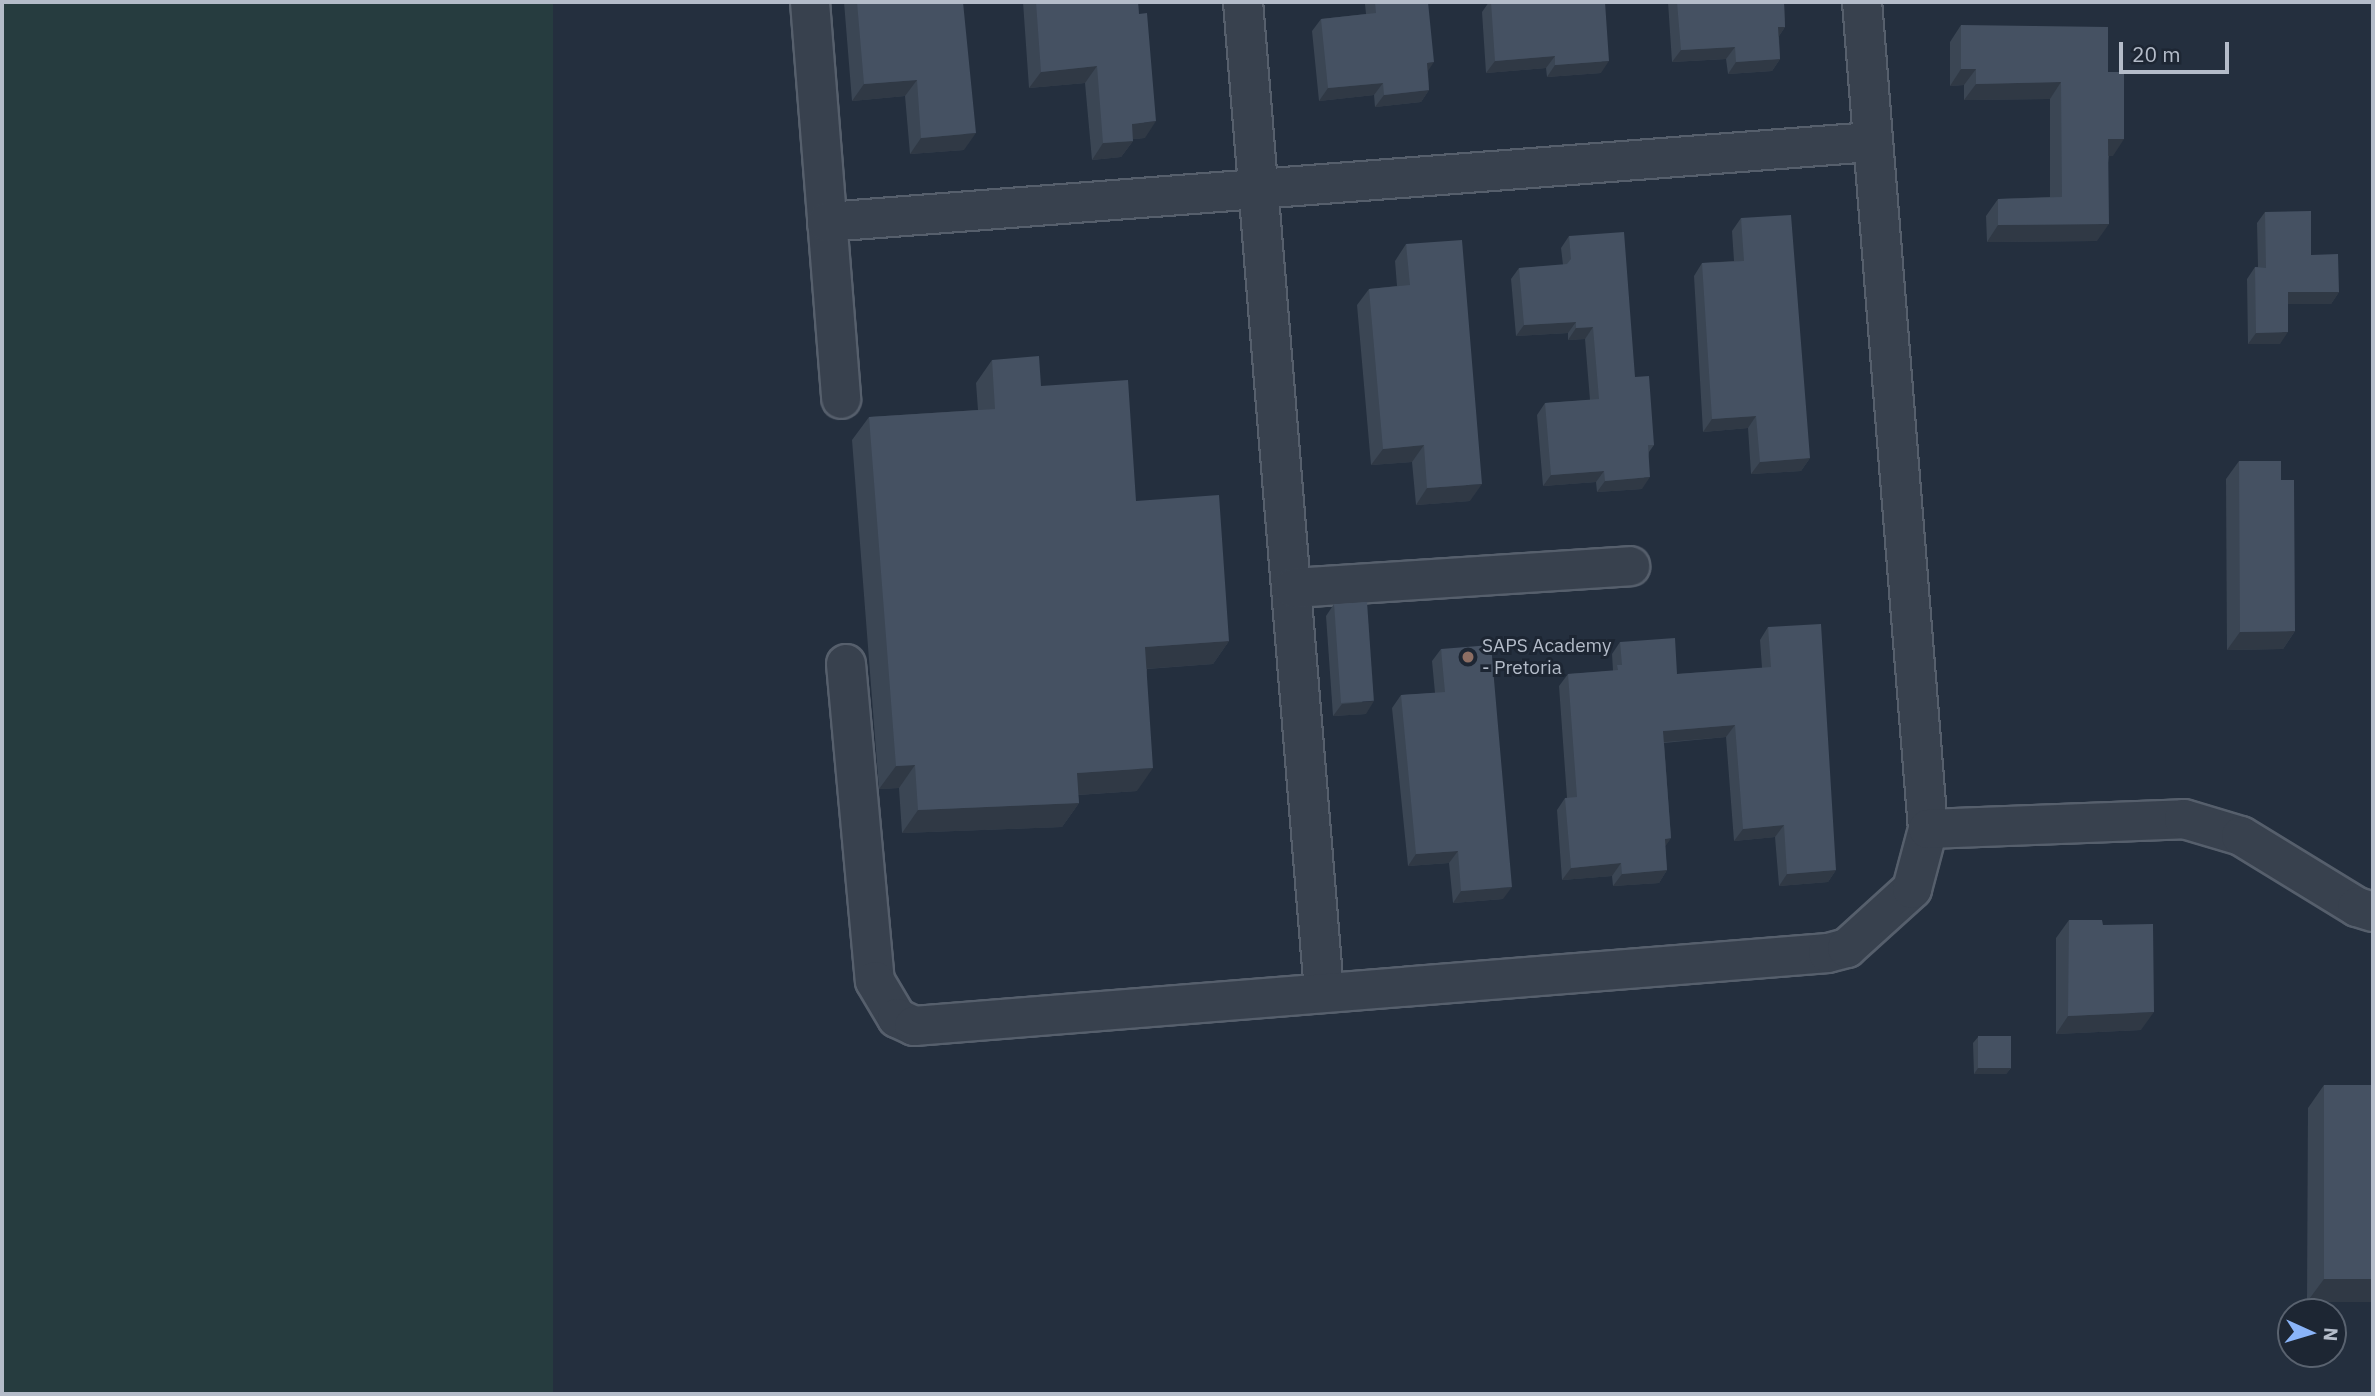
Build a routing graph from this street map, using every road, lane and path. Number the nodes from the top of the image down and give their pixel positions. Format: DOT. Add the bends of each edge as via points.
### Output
graph roads {
  1 [pos="810,2"];
  2 [pos="1243,2"];
  3 [pos="1862,2"];
  4 [pos="1871,142"];
  5 [pos="1259,186"];
  6 [pos="827,222"];
  7 [pos="841,399"];
  8 [pos="1630,566"];
  9 [pos="1293,588"];
  10 [pos="846,664"];
  11 [pos="1928,829"];
  12 [pos="2373,912"];
  13 [pos="1324,991"];
  1 -- 6 [label="street"];
  2 -- 5 [label="street"];
  3 -- 4 [label="street"];
  4 -- 5 [label="street"];
  4 -- 11 [label="street"];
  5 -- 6 [label="street"];
  5 -- 9 [label="street"];
  6 -- 7 [label="street"];
  8 -- 9 [label="street"];
  9 -- 13 [label="street"];
  10 -- 13 [label="street" via="874,982 897,1018 914,1026"];
  11 -- 12 [label="street" via="2185,819 2241,836 2357,907"];
  11 -- 13 [label="street" via="1912,889 1838,952"];
}
